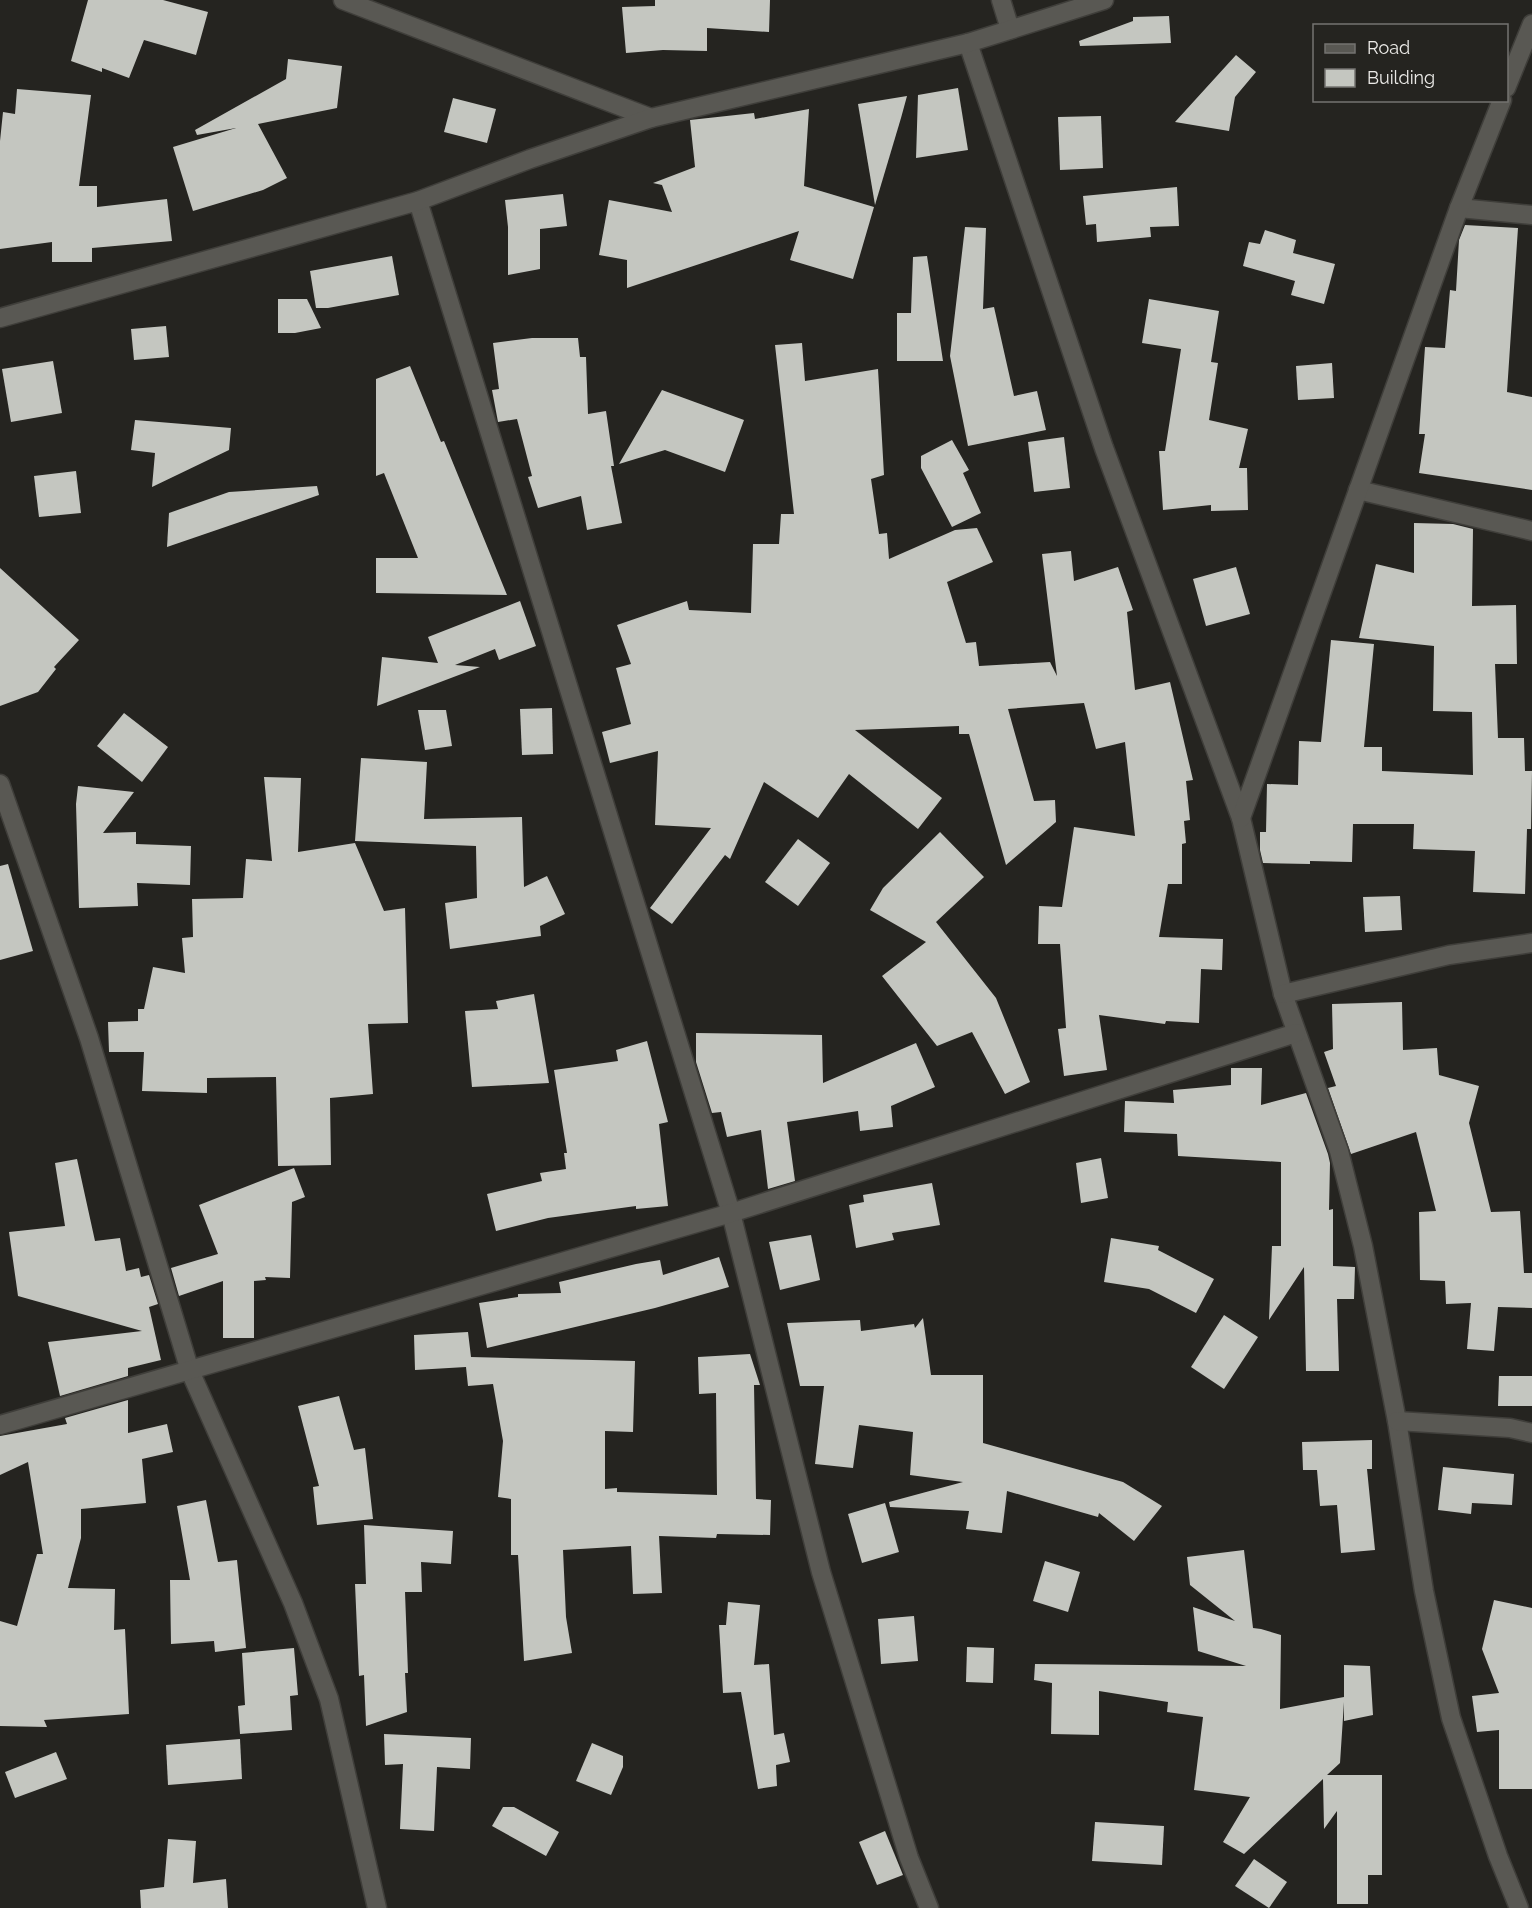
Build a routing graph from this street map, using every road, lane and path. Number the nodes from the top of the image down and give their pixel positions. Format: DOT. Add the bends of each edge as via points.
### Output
graph roads {
  1 [pos="343,0"];
  2 [pos="1001,0"];
  3 [pos="1104,0"];
  4 [pos="1532,24"];
  5 [pos="1010,29"];
  6 [pos="968,43"];
  7 [pos="1508,83"];
  8 [pos="1501,102"];
  9 [pos="651,118"];
  10 [pos="418,201"];
  11 [pos="1459,208"];
  12 [pos="1532,215"];
  13 [pos="0,318"];
  14 [pos="1358,490"];
  15 [pos="1532,531"];
  16 [pos="0,784"];
  17 [pos="1241,818"];
  18 [pos="1532,943"];
  19 [pos="1283,994"];
  20 [pos="1296,1033"];
  21 [pos="731,1213"];
  22 [pos="190,1371"];
  23 [pos="1397,1421"];
  24 [pos="0,1425"];
  25 [pos="1532,1433"];
  26 [pos="377,1908"];
  27 [pos="929,1908"];
  28 [pos="1519,1908"];
  1 -- 9 [label="street"];
  2 -- 5 [label="street"];
  3 -- 5 [label="street"];
  4 -- 7 [label="street"];
  5 -- 6 [label="street"];
  6 -- 9 [label="street"];
  6 -- 17 [label="street" via="1104,448"];
  8 -- 11 [label="street"];
  9 -- 10 [label="street"];
  10 -- 13 [label="street"];
  10 -- 21 [label="street"];
  11 -- 12 [label="street"];
  11 -- 14 [label="street"];
  14 -- 15 [label="street"];
  14 -- 17 [label="street"];
  16 -- 22 [label="street" via="89,1038"];
  17 -- 19 [label="street"];
  18 -- 19 [label="street" via="1449,955"];
  19 -- 20 [label="street"];
  20 -- 21 [label="street"];
  20 -- 23 [label="street" via="1339,1151 1363,1246"];
  21 -- 22 [label="street"];
  21 -- 27 [label="street" via="821,1572 909,1858"];
  22 -- 24 [label="street"];
  22 -- 26 [label="street" via="293,1603 329,1699"];
  23 -- 25 [label="street" via="1510,1428"];
  23 -- 28 [label="street" via="1424,1591 1451,1718"];
}
